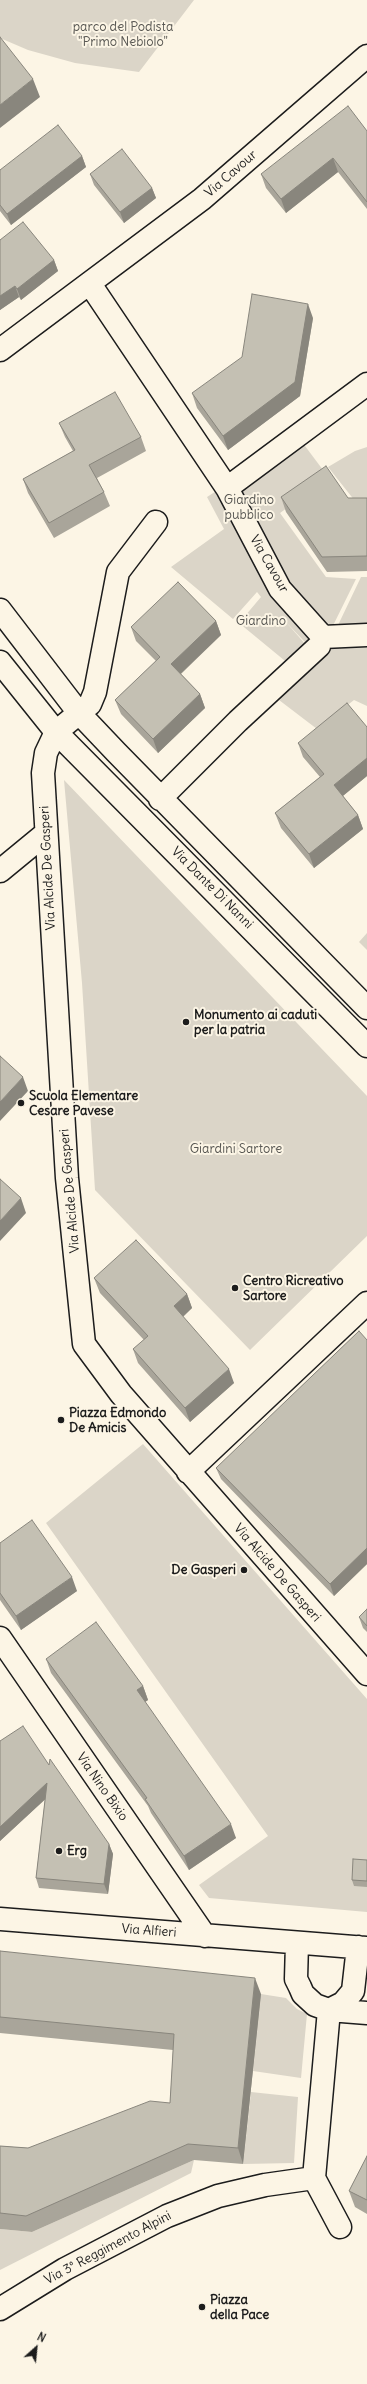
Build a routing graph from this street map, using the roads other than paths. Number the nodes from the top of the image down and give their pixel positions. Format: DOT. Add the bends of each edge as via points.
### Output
graph roads {
  1 [pos="367,56"];
  2 [pos="90,284"];
  3 [pos="0,350"];
  4 [pos="367,384"];
  5 [pos="227,488"];
  6 [pos="156,522"];
  7 [pos="0,610"];
  8 [pos="367,635"];
  9 [pos="319,646"];
  10 [pos="0,662"];
  11 [pos="79,712"];
  12 [pos="56,732"];
  13 [pos="160,799"];
  14 [pos="46,834"];
  15 [pos="0,871"];
  16 [pos="367,1008"];
  17 [pos="367,1046"];
  18 [pos="367,1303"];
  19 [pos="188,1472"];
  20 [pos="0,1638"];
  21 [pos="367,1674"];
  22 [pos="0,1919"];
  23 [pos="205,1936"];
  24 [pos="297,1943"];
  25 [pos="362,1948"];
  26 [pos="328,2010"];
  27 [pos="367,2013"];
  28 [pos="314,2178"];
  29 [pos="340,2227"];
  30 [pos="0,2309"];
  1 -- 2 [label="street, Via Cavour" via="202,199"];
  2 -- 3 [label="street, Via Cavour"];
  2 -- 5 [label="street, Via Cavour"];
  4 -- 5 [label="street"];
  5 -- 8 [label="street, Via Cavour" via="280,589 323,637"];
  6 -- 11 [label="street" via="118,572 95,692 90,704"];
  7 -- 11 [label="street, Via Dante Di Nanni"];
  9 -- 13 [label="street" via="238,721"];
  10 -- 12 [label="street, Via Dante Di Nanni"];
  11 -- 12 [label="street"];
  11 -- 13 [label="street, Via Dante Di Nanni"];
  12 -- 14 [label="street, Via Alcide De Gasperi" via="46,753 43,773"];
  12 -- 17 [label="street, Via Dante Di Nanni"];
  13 -- 16 [label="street, Via Dante Di Nanni"];
  14 -- 15 [label="street"];
  14 -- 19 [label="street, Via Alcide De Gasperi" via="67,1178 84,1344 121,1394"];
  18 -- 19 [label="street"];
  19 -- 21 [label="street, Via Alcide De Gasperi"];
  20 -- 23 [label="street, Via Nino Bixio"];
  22 -- 23 [label="street, Via Alfieri"];
  23 -- 24 [label="street, Via Alfieri"];
  24 -- 25 [label="street, Via Alfieri"];
  24 -- 26 [label="street" via="296,1978 303,1994 315,2005"];
  25 -- 26 [label="street, Via Alfieri" via="354,1991 343,2003"];
  26 -- 27 [label="street"];
  26 -- 28 [label="street"];
  28 -- 29 [label="street"];
  28 -- 30 [label="street, Via 3° Reggimento Alpini" via="265,2185 218,2196 167,2216 65,2269"];
}
